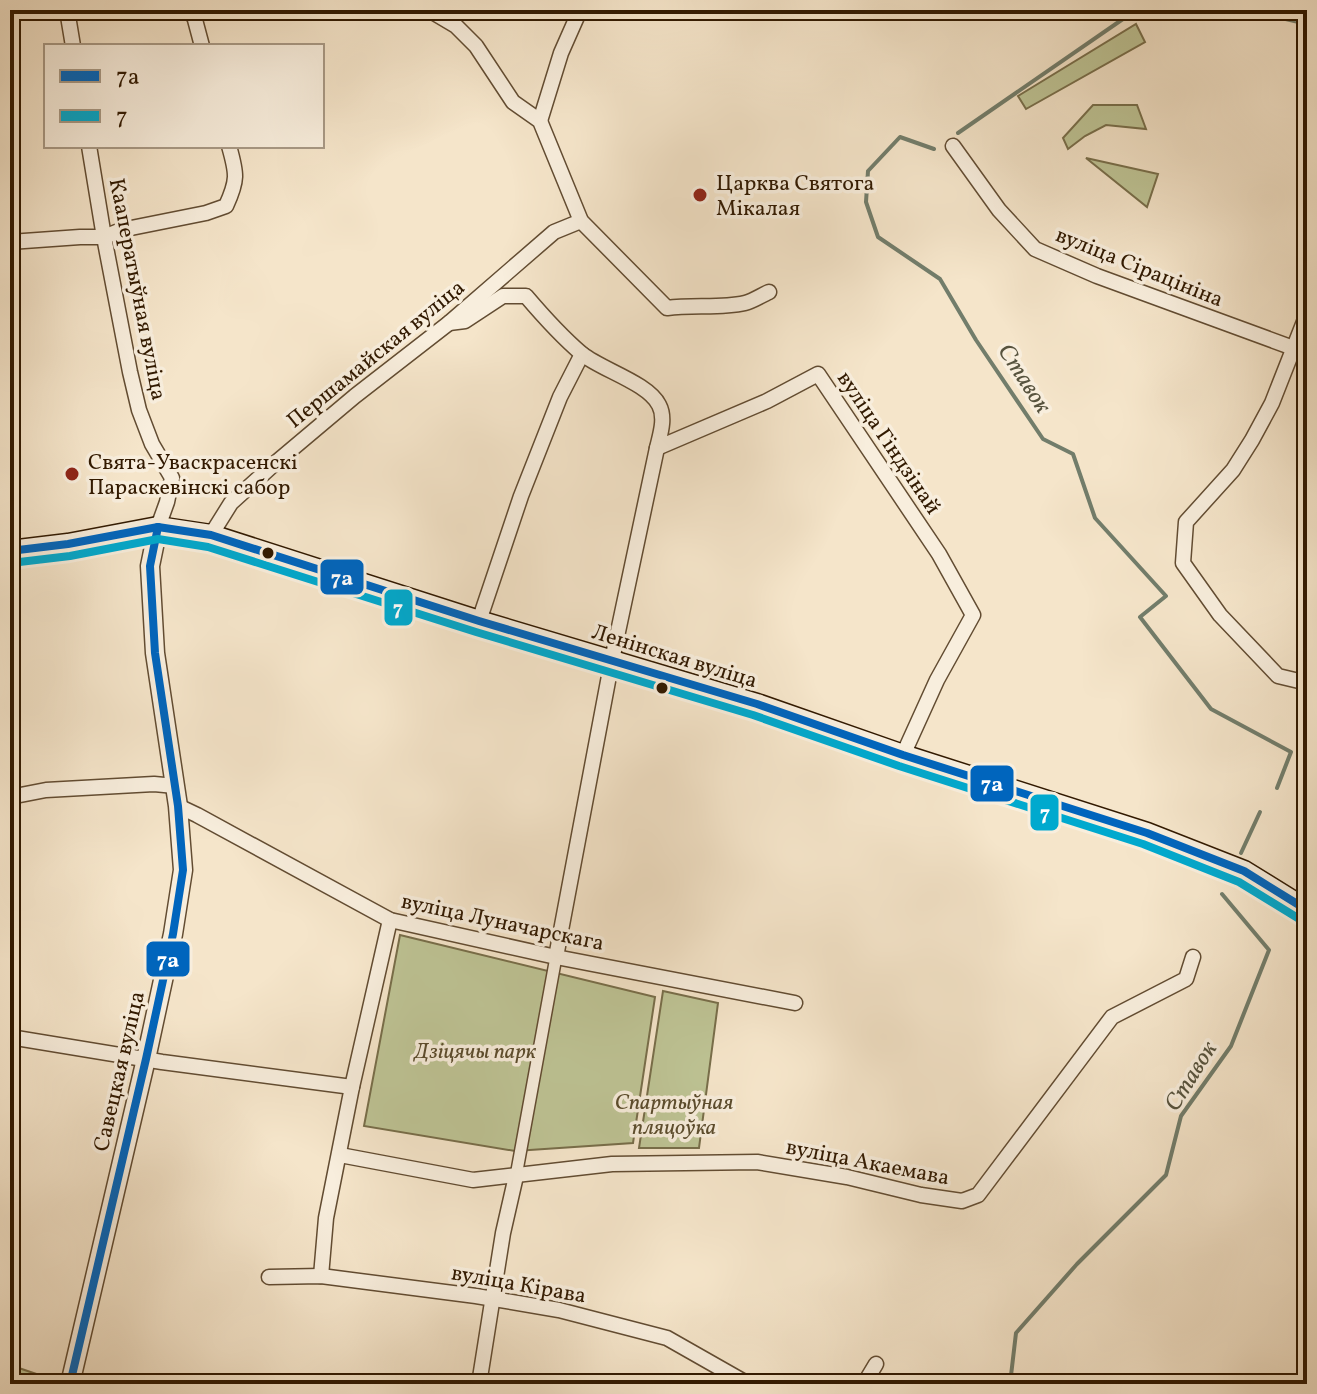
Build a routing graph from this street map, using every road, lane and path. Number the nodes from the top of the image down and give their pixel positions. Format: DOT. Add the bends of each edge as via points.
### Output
graph roads {
  1 [pos="67,10"];
  2 [pos="184,10"];
  3 [pos="429,10"];
  4 [pos="580,10"];
  5 [pos="73,44"];
  6 [pos="201,44"];
  7 [pos="540,121"];
  8 [pos="953,146"];
  9 [pos="89,148"];
  10 [pos="230,148"];
  11 [pos="581,221"];
  12 [pos="104,237"];
  13 [pos="10,242"];
  14 [pos="769,292"];
  15 [pos="1307,314"];
  16 [pos="449,323"];
  17 [pos="1300,351"];
  18 [pos="582,354"];
  19 [pos="657,448"];
  20 [pos="158,527"];
  21 [pos="211,535"];
  22 [pos="10,551"];
  23 [pos="479,621"];
  24 [pos="612,660"];
  25 [pos="1307,678"];
  26 [pos="903,755"];
  27 [pos="175,786"];
  28 [pos="10,797"];
  29 [pos="178,806"];
  30 [pos="1307,910"];
  31 [pos="390,920"];
  32 [pos="556,957"];
  33 [pos="1193,957"];
  34 [pos="795,1003"];
  35 [pos="10,1037"];
  36 [pos="146,1059"];
  37 [pos="352,1087"];
  38 [pos="340,1155"];
  39 [pos="516,1176"];
  40 [pos="321,1276"];
  41 [pos="269,1277"];
  42 [pos="492,1298"];
  43 [pos="876,1364"];
  44 [pos="70,1384"];
  45 [pos="479,1384"];
  46 [pos="748,1384"];
  47 [pos="864,1384"];
  1 -- 5 [label="street"];
  2 -- 6 [label="street" via="194,16"];
  3 -- 7 [label="street" via="476,46 513,102"];
  4 -- 7 [label="street"];
  7 -- 11 [label="street"];
  8 -- 17 [label="street, вуліца Сірацініна" via="1035,249"];
  9 -- 12 [label="street, Кааператыўная вуліца"];
  10 -- 12 [label="street" via="234,187 226,206"];
  11 -- 14 [label="street" via="667,308 746,303"];
  11 -- 16 [label="street, Першамайская вуліца" via="554,232"];
  12 -- 13 [label="street"];
  12 -- 20 [label="street, Кааператыўная вуліца" via="139,410 172,478"];
  15 -- 17 [label="street"];
  16 -- 18 [label="street" via="465,321 503,296 526,296"];
  16 -- 21 [label="street, Першамайская вуліца" via="273,465 231,503"];
  17 -- 25 [label="street" via="1233,470 1186,522 1183,563 1220,615 1278,676"];
  18 -- 19 [label="street" via="645,391 660,406"];
  18 -- 23 [label="street" via="521,496"];
  19 -- 24 [label="street"];
  19 -- 26 [label="street, вуліца Гіндзінай" via="818,374 939,554 973,615"];
  20 -- 21 [label="main road, Ленінская вуліца"];
  20 -- 22 [label="main road, Ленінская вуліца"];
  20 -- 27 [label="street, Савецкая вуліца" via="150,566 154,639"];
  21 -- 23 [label="main road, Ленінская вуліца"];
  23 -- 24 [label="main road, Ленінская вуліца"];
  24 -- 26 [label="main road, Ленінская вуліца"];
  24 -- 32 [label="street"];
  26 -- 30 [label="main road, Ленінская вуліца" via="1147,833 1244,871"];
  27 -- 28 [label="street" via="46,790"];
  27 -- 29 [label="street, Савецкая вуліца"];
  29 -- 31 [label="street, вуліца Луначарскага"];
  29 -- 36 [label="street, Савецкая вуліца" via="183,870"];
  31 -- 32 [label="street, вуліца Луначарскага"];
  31 -- 37 [label="street"];
  32 -- 34 [label="street, вуліца Луначарскага"];
  32 -- 39 [label="street"];
  33 -- 39 [label="street, вуліца Акаемава" via="1186,979 1112,1017 978,1195 962,1201 757,1162 612,1164"];
  35 -- 36 [label="street"];
  36 -- 37 [label="street"];
  36 -- 44 [label="street, Савецкая вуліца"];
  37 -- 38 [label="street"];
  38 -- 39 [label="street, вуліца Акаемава" via="473,1180"];
  38 -- 40 [label="street" via="326,1218"];
  39 -- 42 [label="street"];
  40 -- 41 [label="street, вуліца Кірава"];
  40 -- 42 [label="street, вуліца Кірава"];
  42 -- 45 [label="street"];
  42 -- 46 [label="street, вуліца Кірава" via="667,1338"];
  43 -- 47 [label="street"];
}
